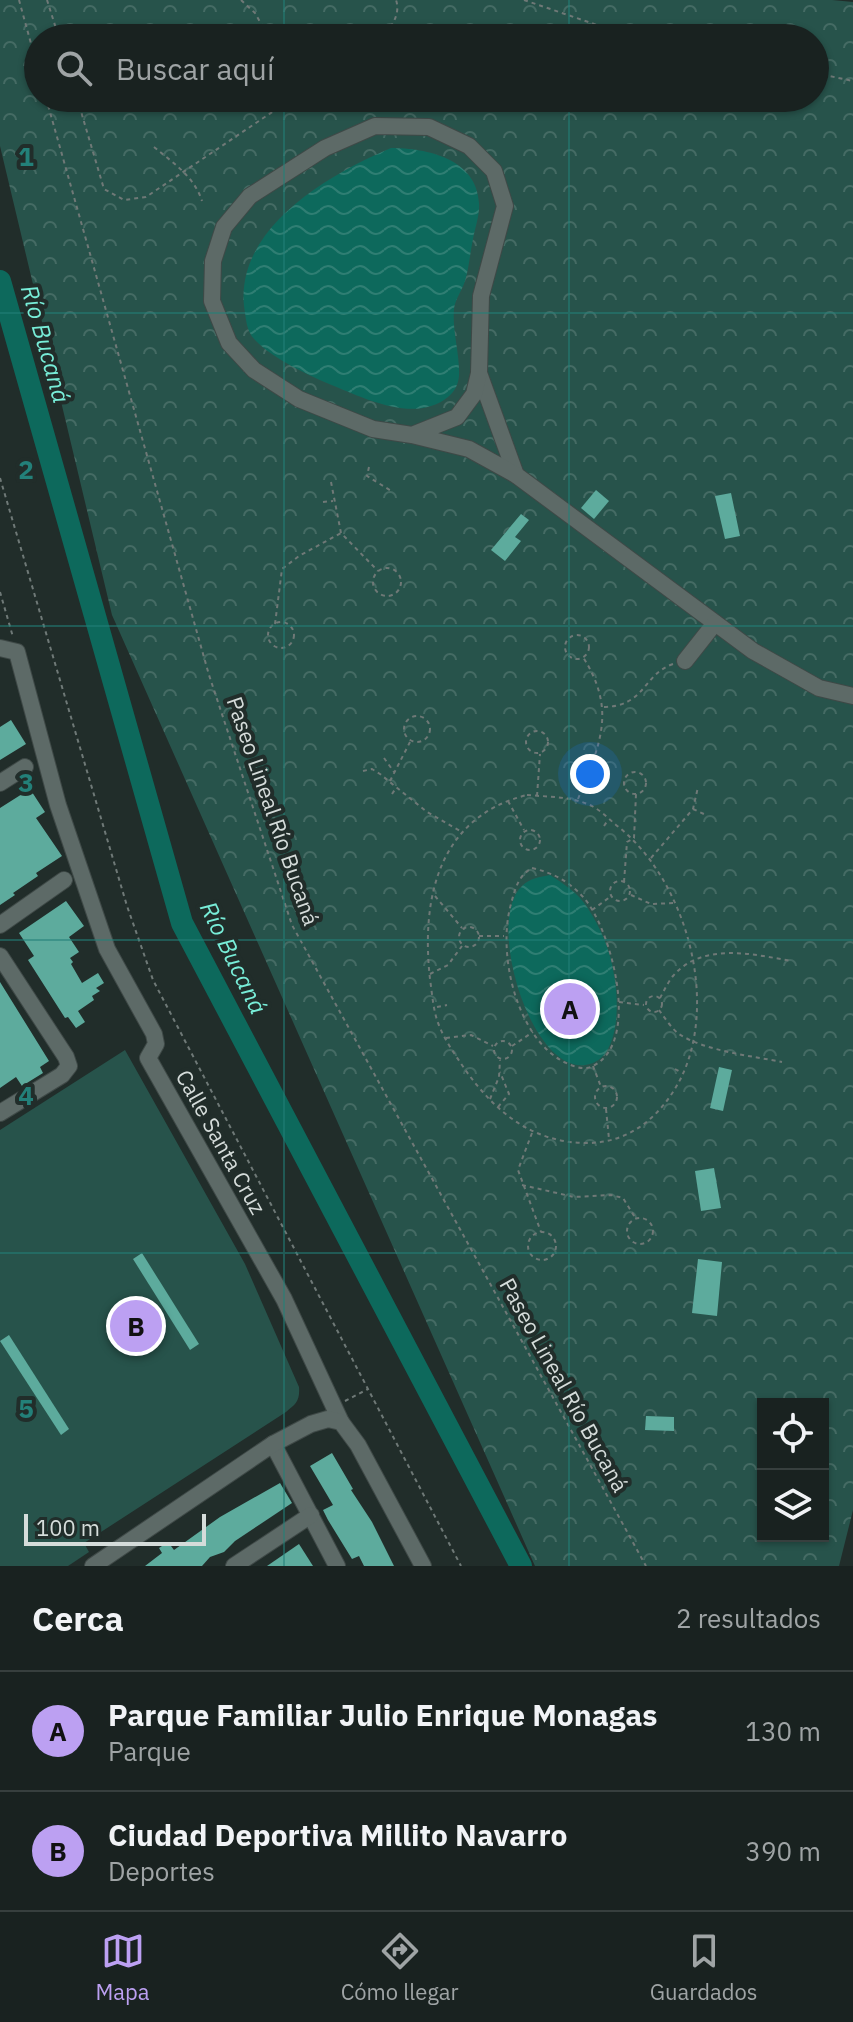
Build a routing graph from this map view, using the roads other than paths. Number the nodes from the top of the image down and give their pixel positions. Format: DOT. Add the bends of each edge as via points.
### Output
graph roads {
  1 [pos="479,373"];
  2 [pos="412,435"];
  3 [pos="516,475"];
  4 [pos="715,623"];
  5 [pos="0,648"];
  6 [pos="685,661"];
  7 [pos="853,696"];
  8 [pos="25,767"];
  9 [pos="0,783"];
  10 [pos="64,880"];
  11 [pos="0,925"];
  12 [pos="0,956"];
  13 [pos="0,1113"];
  14 [pos="337,1414"];
  15 [pos="273,1444"];
  16 [pos="311,1515"];
  17 [pos="93,1566"];
  18 [pos="234,1566"];
  19 [pos="337,1566"];
  20 [pos="423,1566"];
  1 -- 2 [label="street" via="474,394 457,417"];
  1 -- 2 [label="street" via="481,296 505,206 494,171 469,146 429,127 375,126 325,148 250,196 224,227 213,261 212,301 229,343 254,370 299,399 373,429"];
  1 -- 3 [label="street"];
  2 -- 3 [label="street" via="469,449"];
  3 -- 4 [label="street"];
  4 -- 6 [label="street"];
  4 -- 7 [label="street" via="819,688"];
  5 -- 14 [label="street, Calle Santa Cruz" via="17,652 58,805 107,949 154,1034 156,1044 148,1058 284,1299"];
  8 -- 9 [label="street"];
  10 -- 11 [label="street"];
  12 -- 13 [label="street" via="69,1066"];
  14 -- 15 [label="street"];
  14 -- 20 [label="street, Calle Santa Cruz"];
  15 -- 16 [label="street"];
  15 -- 17 [label="street"];
  16 -- 18 [label="street"];
  16 -- 19 [label="street"];
}
